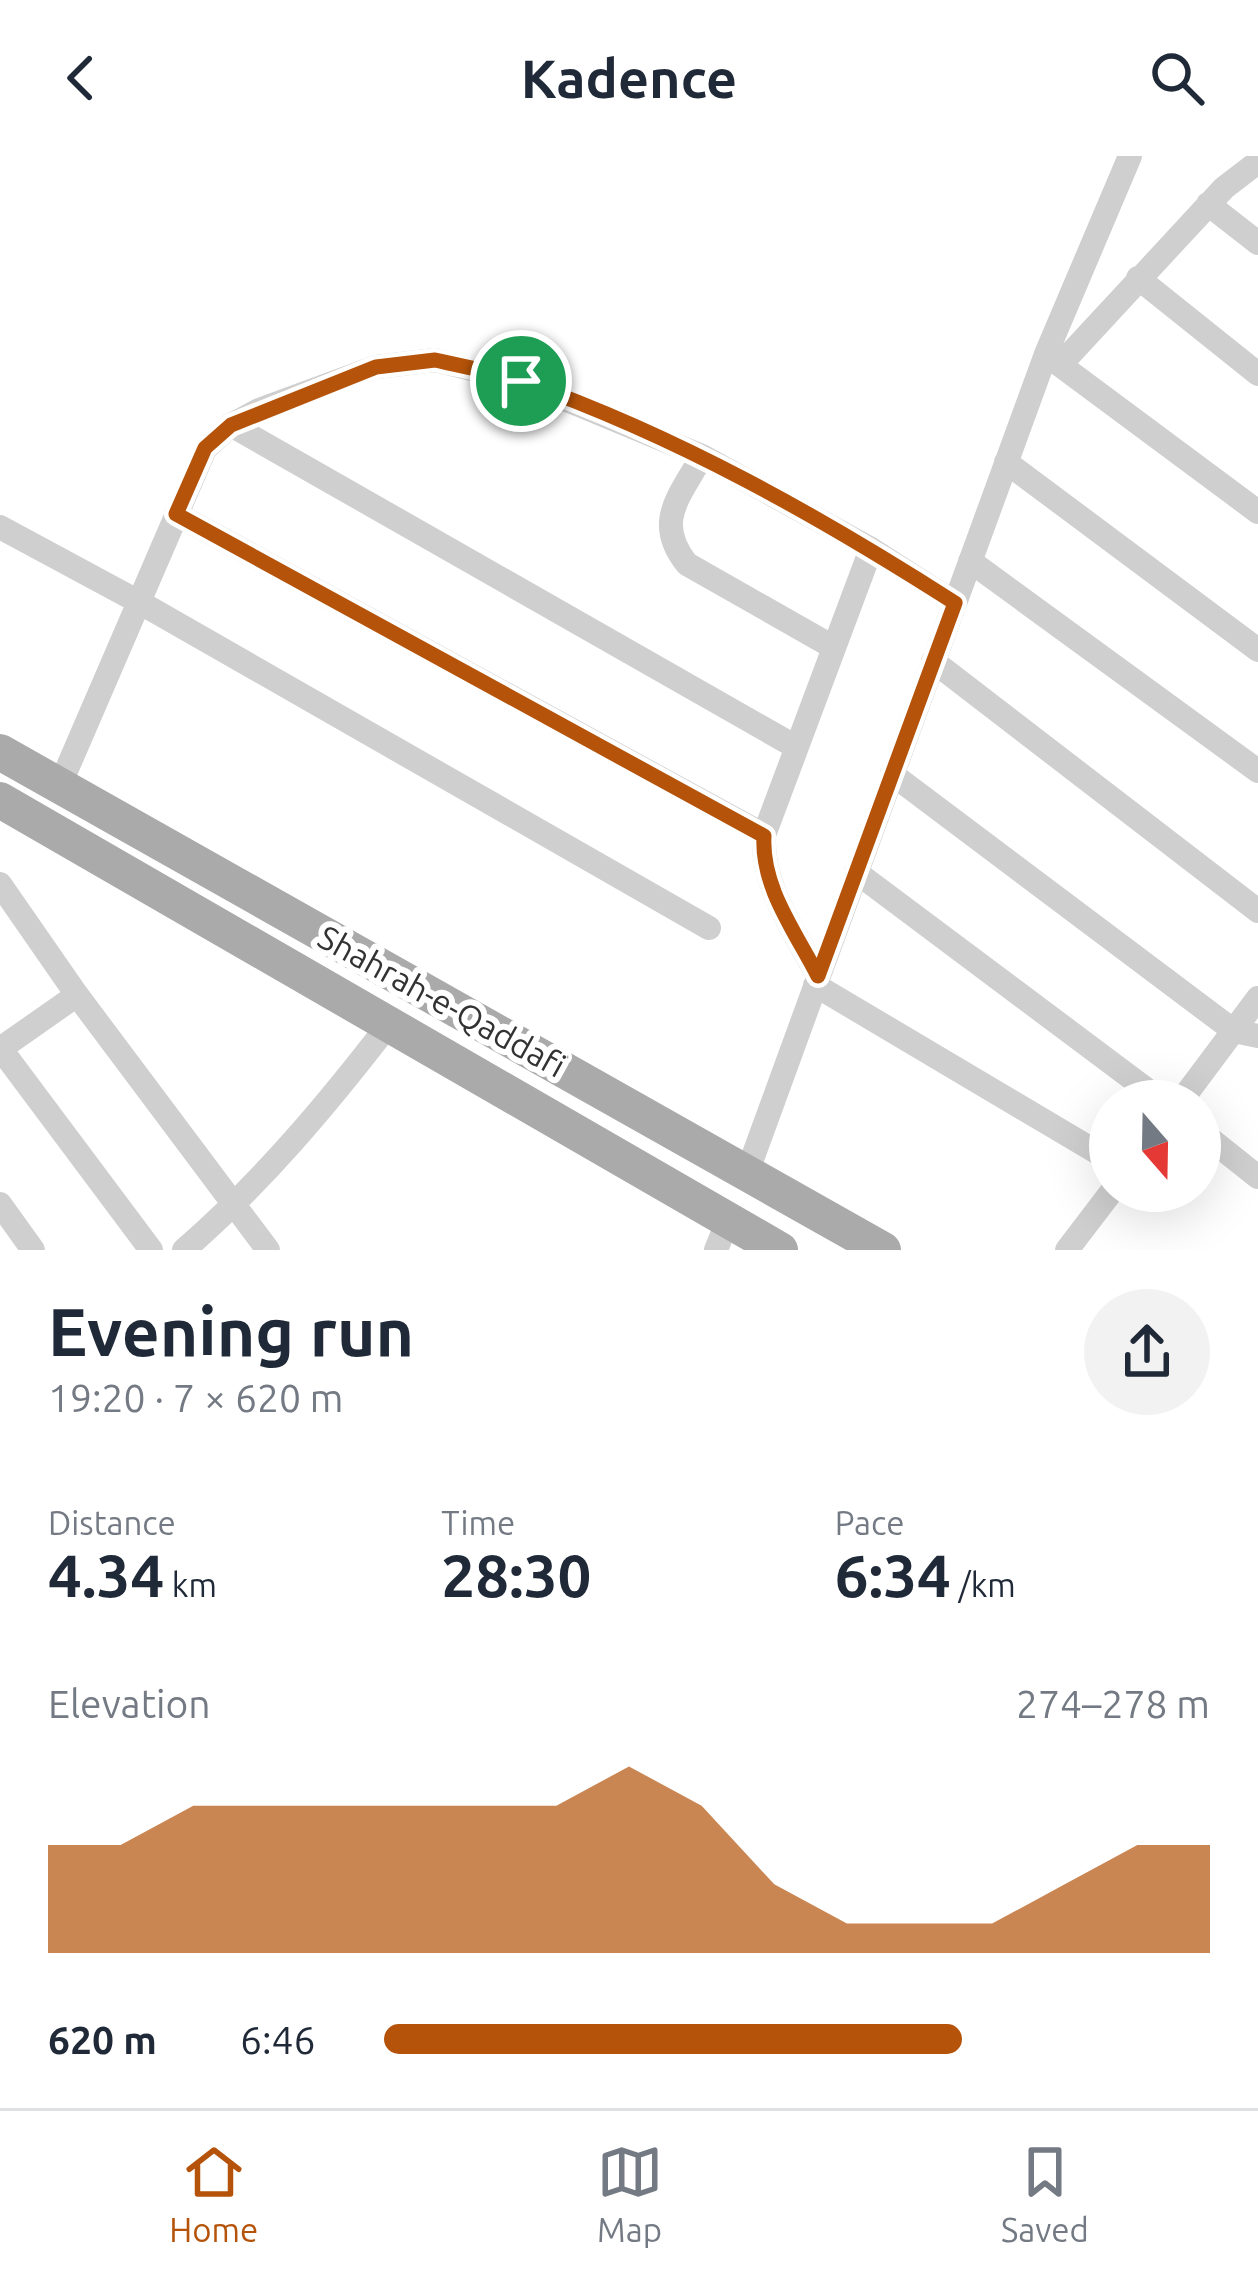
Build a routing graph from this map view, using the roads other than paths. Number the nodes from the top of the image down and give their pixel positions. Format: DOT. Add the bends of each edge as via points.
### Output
graph roads {
  1 [pos="1130,156"];
  2 [pos="1258,162"];
  3 [pos="1208,204"];
  4 [pos="1258,243"];
  5 [pos="1138,278"];
  6 [pos="1053,359"];
  7 [pos="1258,374"];
  8 [pos="231,425"];
  9 [pos="702,456"];
  10 [pos="1006,462"];
  11 [pos="1258,512"];
  12 [pos="176,514"];
  13 [pos="0,527"];
  14 [pos="871,549"];
  15 [pos="970,561"];
  16 [pos="139,602"];
  17 [pos="955,603"];
  18 [pos="833,647"];
  19 [pos="1258,650"];
  20 [pos="933,661"];
  21 [pos="796,747"];
  22 [pos="0,752"];
  23 [pos="1258,772"];
  24 [pos="892,774"];
  25 [pos="60,785"];
  26 [pos="1,803"];
  27 [pos="764,836"];
  28 [pos="856,872"];
  29 [pos="0,884"];
  30 [pos="1258,911"];
  31 [pos="709,928"];
  32 [pos="817,981"];
  33 [pos="76,995"];
  34 [pos="1258,998"];
  35 [pos="389,1024"];
  36 [pos="1246,1034"];
  37 [pos="0,1049"];
  38 [pos="1134,1080"];
  39 [pos="1201,1080"];
  40 [pos="1089,1147"];
  41 [pos="1221,1148"];
  42 [pos="747,1173"];
  43 [pos="1258,1177"];
  44 [pos="237,1203"];
  45 [pos="0,1204"];
  46 [pos="1096,1212"];
  47 [pos="722,1235"];
  48 [pos="33,1250"];
  49 [pos="151,1250"];
  50 [pos="184,1250"];
  51 [pos="268,1250"];
  52 [pos="780,1250"];
  53 [pos="883,1250"];
  54 [pos="1067,1250"];
  1 -- 6 [label="street"];
  2 -- 3 [label="street"];
  3 -- 4 [label="street"];
  3 -- 5 [label="street"];
  5 -- 6 [label="street"];
  5 -- 7 [label="street"];
  6 -- 10 [label="street"];
  6 -- 11 [label="street"];
  8 -- 9 [label="street" via="376,367 435,360 521,381"];
  8 -- 12 [label="street" via="205,448"];
  8 -- 21 [label="street"];
  9 -- 14 [label="street"];
  9 -- 18 [label="street" via="671,514 677,552"];
  10 -- 15 [label="street"];
  10 -- 19 [label="street"];
  12 -- 16 [label="street"];
  12 -- 27 [label="street"];
  13 -- 16 [label="street"];
  14 -- 17 [label="street"];
  14 -- 18 [label="street"];
  15 -- 17 [label="street"];
  15 -- 23 [label="street"];
  16 -- 25 [label="street"];
  16 -- 31 [label="street"];
  17 -- 20 [label="street"];
  18 -- 21 [label="street"];
  20 -- 24 [label="street"];
  20 -- 30 [label="street"];
  21 -- 27 [label="street"];
  22 -- 25 [label="main road, Shahrah-e-Qaddafi"];
  24 -- 28 [label="street"];
  24 -- 36 [label="street"];
  25 -- 42 [label="main road, Shahrah-e-Qaddafi"];
  26 -- 35 [label="main road, Shahrah-e-Qaddafi"];
  27 -- 32 [label="street" via="768,880"];
  28 -- 32 [label="street"];
  28 -- 38 [label="street"];
  29 -- 33 [label="street"];
  32 -- 40 [label="street"];
  32 -- 42 [label="street"];
  33 -- 37 [label="street"];
  33 -- 44 [label="street"];
  34 -- 36 [label="street"];
  35 -- 44 [label="street"];
  35 -- 47 [label="main road, Shahrah-e-Qaddafi"];
  36 -- 39 [label="street"];
  37 -- 49 [label="street"];
  41 -- 43 [label="street"];
  42 -- 53 [label="main road, Shahrah-e-Qaddafi"];
  44 -- 50 [label="street"];
  44 -- 51 [label="street"];
  45 -- 48 [label="street"];
  46 -- 54 [label="street"];
  47 -- 52 [label="main road, Shahrah-e-Qaddafi"];
}
